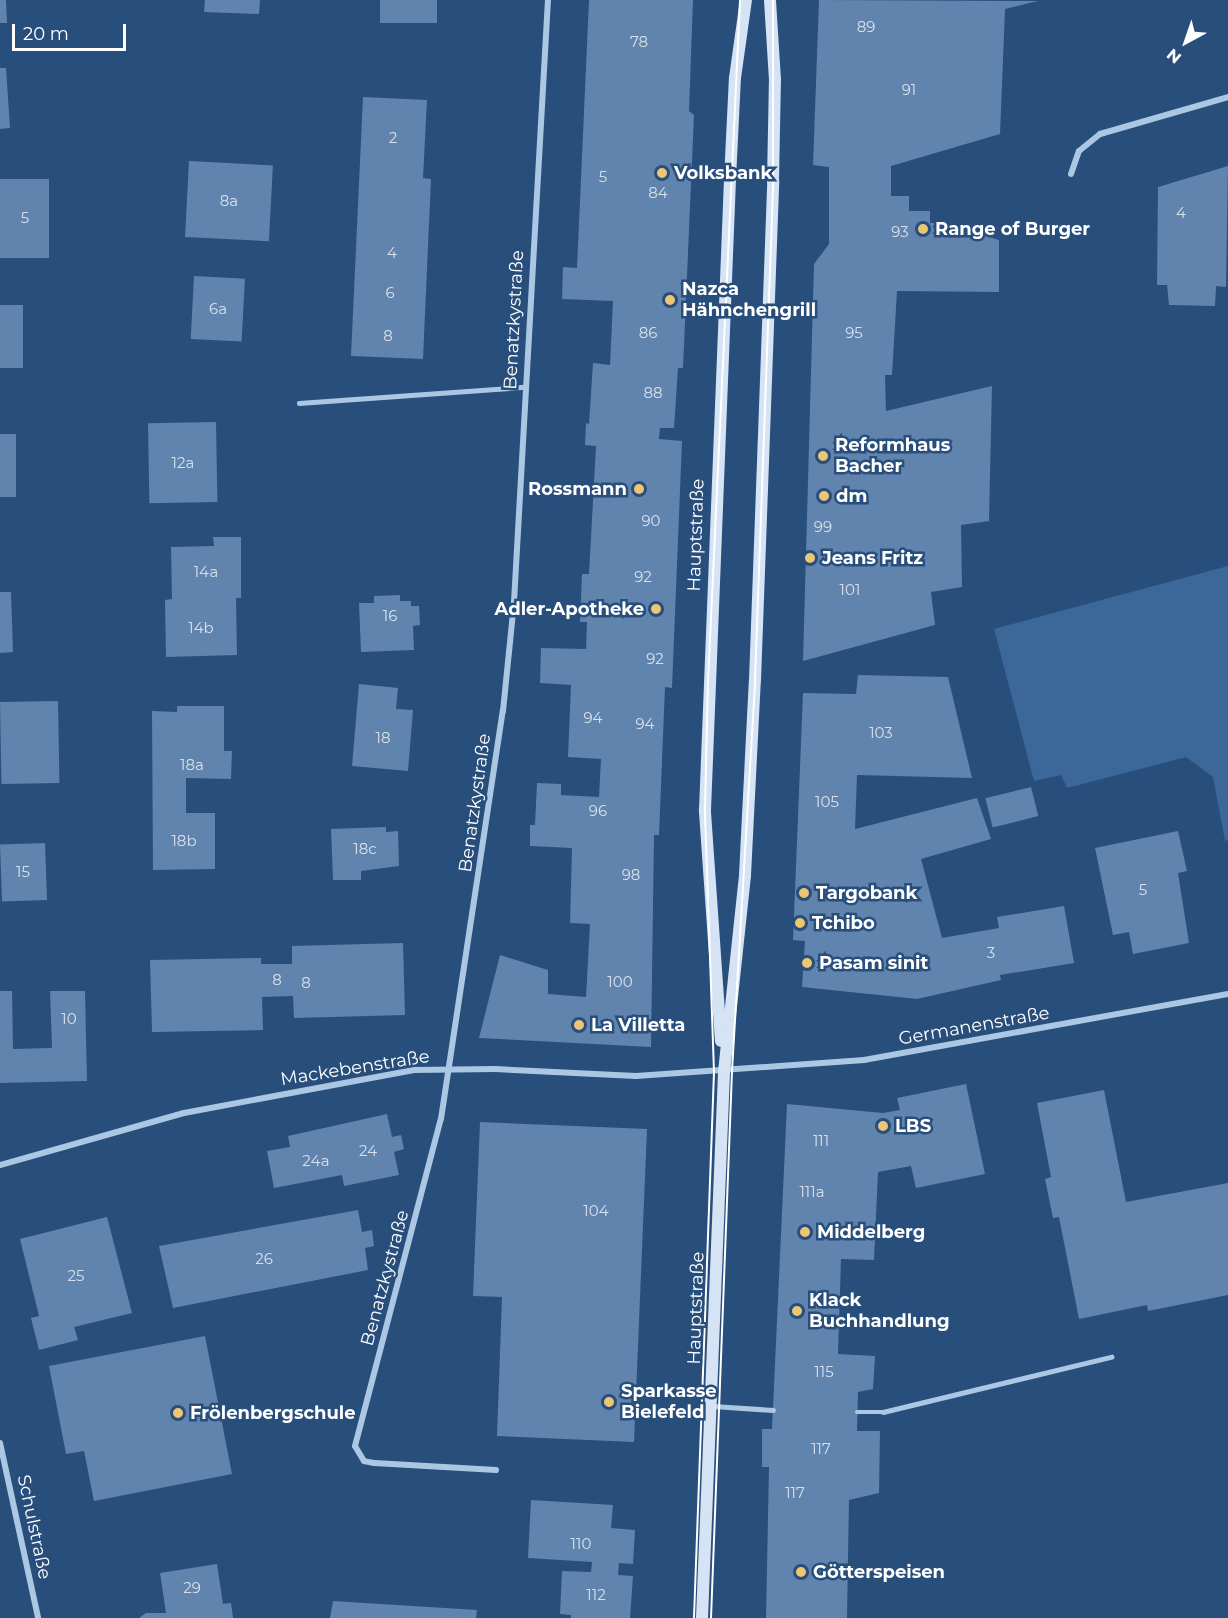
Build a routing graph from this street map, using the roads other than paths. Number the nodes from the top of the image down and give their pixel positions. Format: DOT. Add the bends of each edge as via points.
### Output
graph roads {
  1 [pos="548,0"];
  2 [pos="746,0"];
  3 [pos="770,0"];
  4 [pos="1228,97"];
  5 [pos="1071,174"];
  6 [pos="524,387"];
  7 [pos="299,404"];
  8 [pos="1228,994"];
  9 [pos="448,1070"];
  10 [pos="724,1072"];
  11 [pos="0,1165"];
  12 [pos="1111,1357"];
  13 [pos="710,1406"];
  14 [pos="773,1410"];
  15 [pos="857,1412"];
  16 [pos="0,1443"];
  17 [pos="496,1470"];
  18 [pos="38,1618"];
  19 [pos="702,1618"];
  1 -- 6 [label="street, Benatzkystraße"];
  2 -- 10 [label="street, Hauptstraße" via="735,78 705,810"];
  3 -- 10 [label="street, Hauptstraße" via="775,80 773,170 754,702 745,875"];
  4 -- 5 [label="street" via="1100,134 1078,151"];
  6 -- 7 [label="lane"];
  6 -- 9 [label="street, Benatzkystraße" via="514,602 503,711"];
  8 -- 10 [label="street, Germanenstraße" via="913,1053"];
  9 -- 10 [label="street, Mackebenstraße" via="636,1076"];
  9 -- 11 [label="street, Mackebenstraße" via="379,1075 184,1113"];
  9 -- 17 [label="street, Benatzkystraße" via="427,1177 355,1446 364,1461 375,1463"];
  10 -- 13 [label="street, Hauptstraße"];
  12 -- 15 [label="lane" via="883,1412"];
  13 -- 14 [label="lane"];
  13 -- 19 [label="street, Hauptstraße"];
  16 -- 18 [label="street, Schulstraße"];
}
